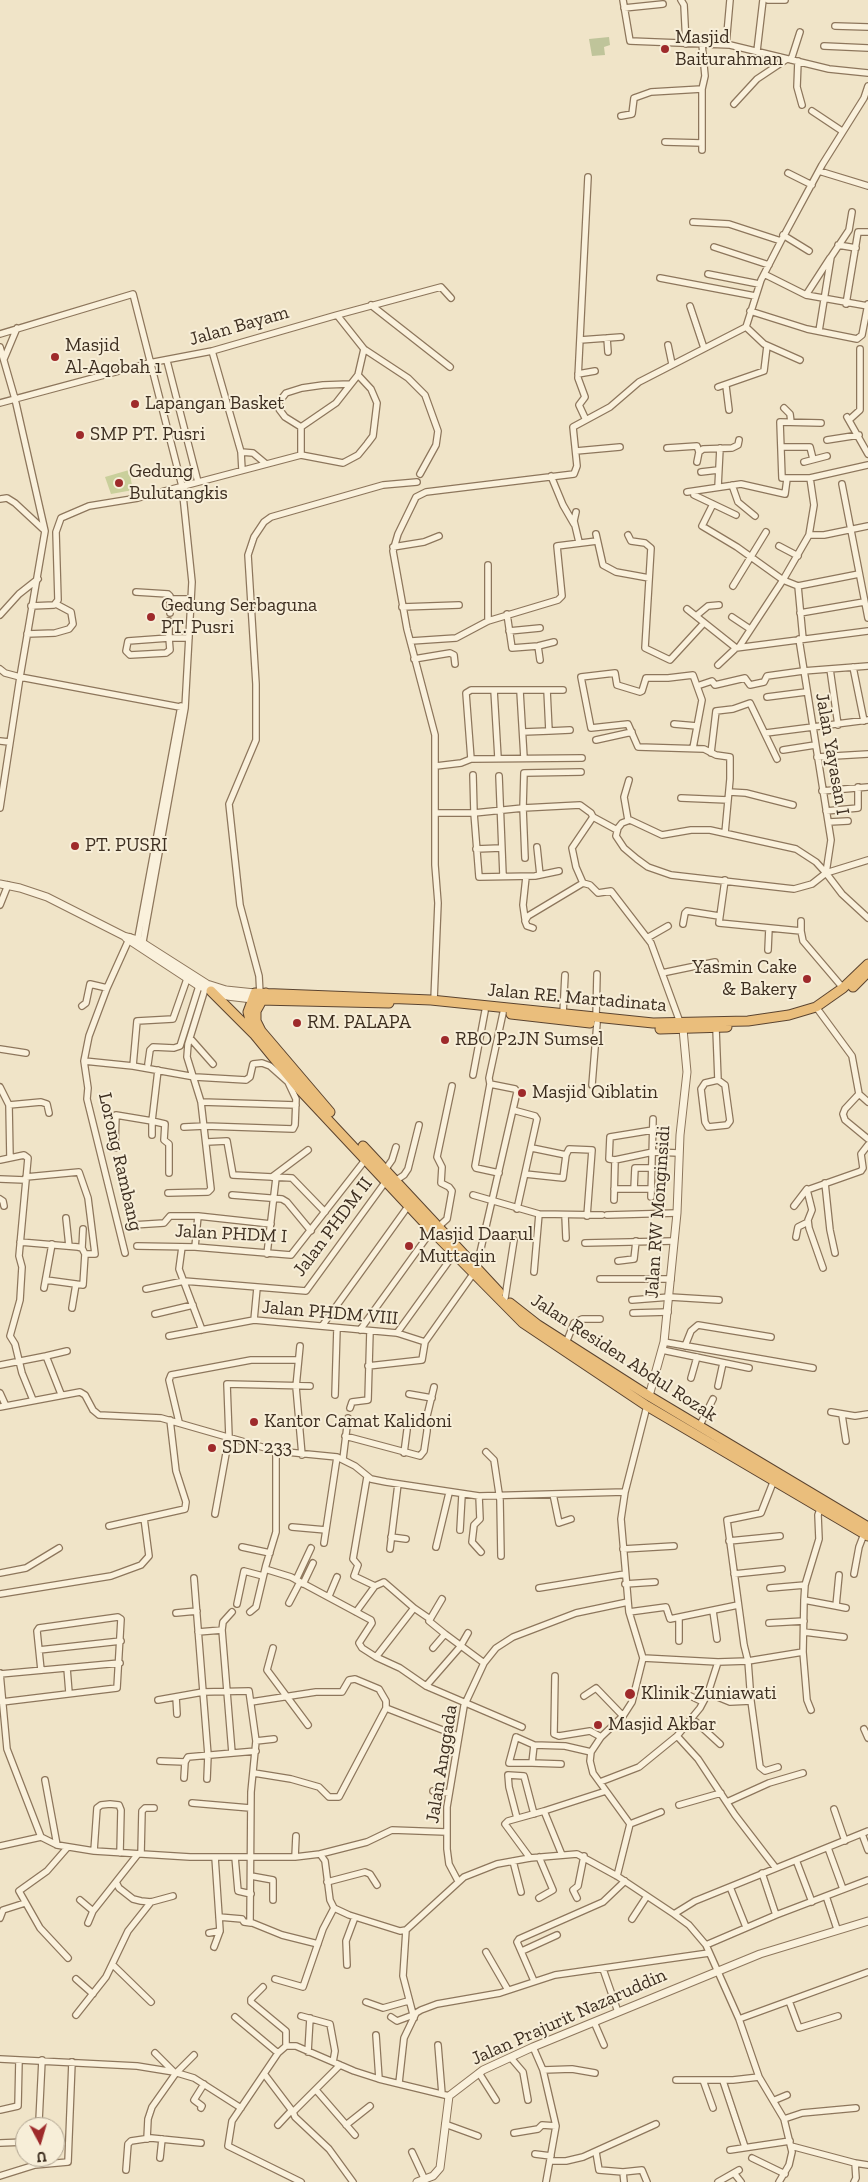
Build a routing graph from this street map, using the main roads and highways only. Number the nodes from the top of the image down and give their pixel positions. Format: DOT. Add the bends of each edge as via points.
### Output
graph roads {
  1 [pos="868,964"];
  2 [pos="868,972"];
  3 [pos="205,989"];
  4 [pos="259,996"];
  5 [pos="370,1000"];
  6 [pos="466,1006"];
  7 [pos="817,1009"];
  8 [pos="596,1020"];
  9 [pos="731,1024"];
  10 [pos="681,1026"];
  11 [pos="254,1034"];
  12 [pos="391,1181"];
  13 [pos="436,1230"];
  14 [pos="648,1401"];
  15 [pos="866,1527"];
  1 -- 7 [label="highway"];
  2 -- 7 [label="highway" via="841,997"];
  3 -- 11 [label="highway, Jalan Residen Abdul Rozak"];
  4 -- 5 [label="highway, Jalan RE. Martadinata"];
  4 -- 11 [label="highway" via="248,1012"];
  4 -- 12 [label="highway, Jalan Residen Abdul Rozak" via="256,1015 264,1035 385,1170"];
  5 -- 6 [label="highway"];
  5 -- 6 [label="highway, Jalan RE. Martadinata" via="434,1000"];
  6 -- 8 [label="highway, Jalan RE. Martadinata"];
  6 -- 8 [label="highway" via="503,1013"];
  7 -- 9 [label="highway" via="792,1020"];
  8 -- 10 [label="highway"];
  9 -- 10 [label="highway, Jalan RE. Martadinata"];
  9 -- 10 [label="highway" via="716,1029"];
  11 -- 12 [label="highway, Jalan Residen Abdul Rozak" via="294,1087"];
  12 -- 13 [label="highway, Jalan Residen Abdul Rozak"];
  12 -- 13 [label="highway, Jalan Residen Abdul Rozak" via="409,1205"];
  13 -- 14 [label="highway, Jalan Residen Abdul Rozak" via="505,1298 538,1325"];
  13 -- 14 [label="highway, Jalan Residen Abdul Rozak" via="454,1254 523,1323"];
  14 -- 15 [label="highway, Jalan Residen Abdul Rozak" via="699,1427"];
  14 -- 15 [label="highway, Jalan Residen Abdul Rozak" via="774,1480 821,1507"];
}
